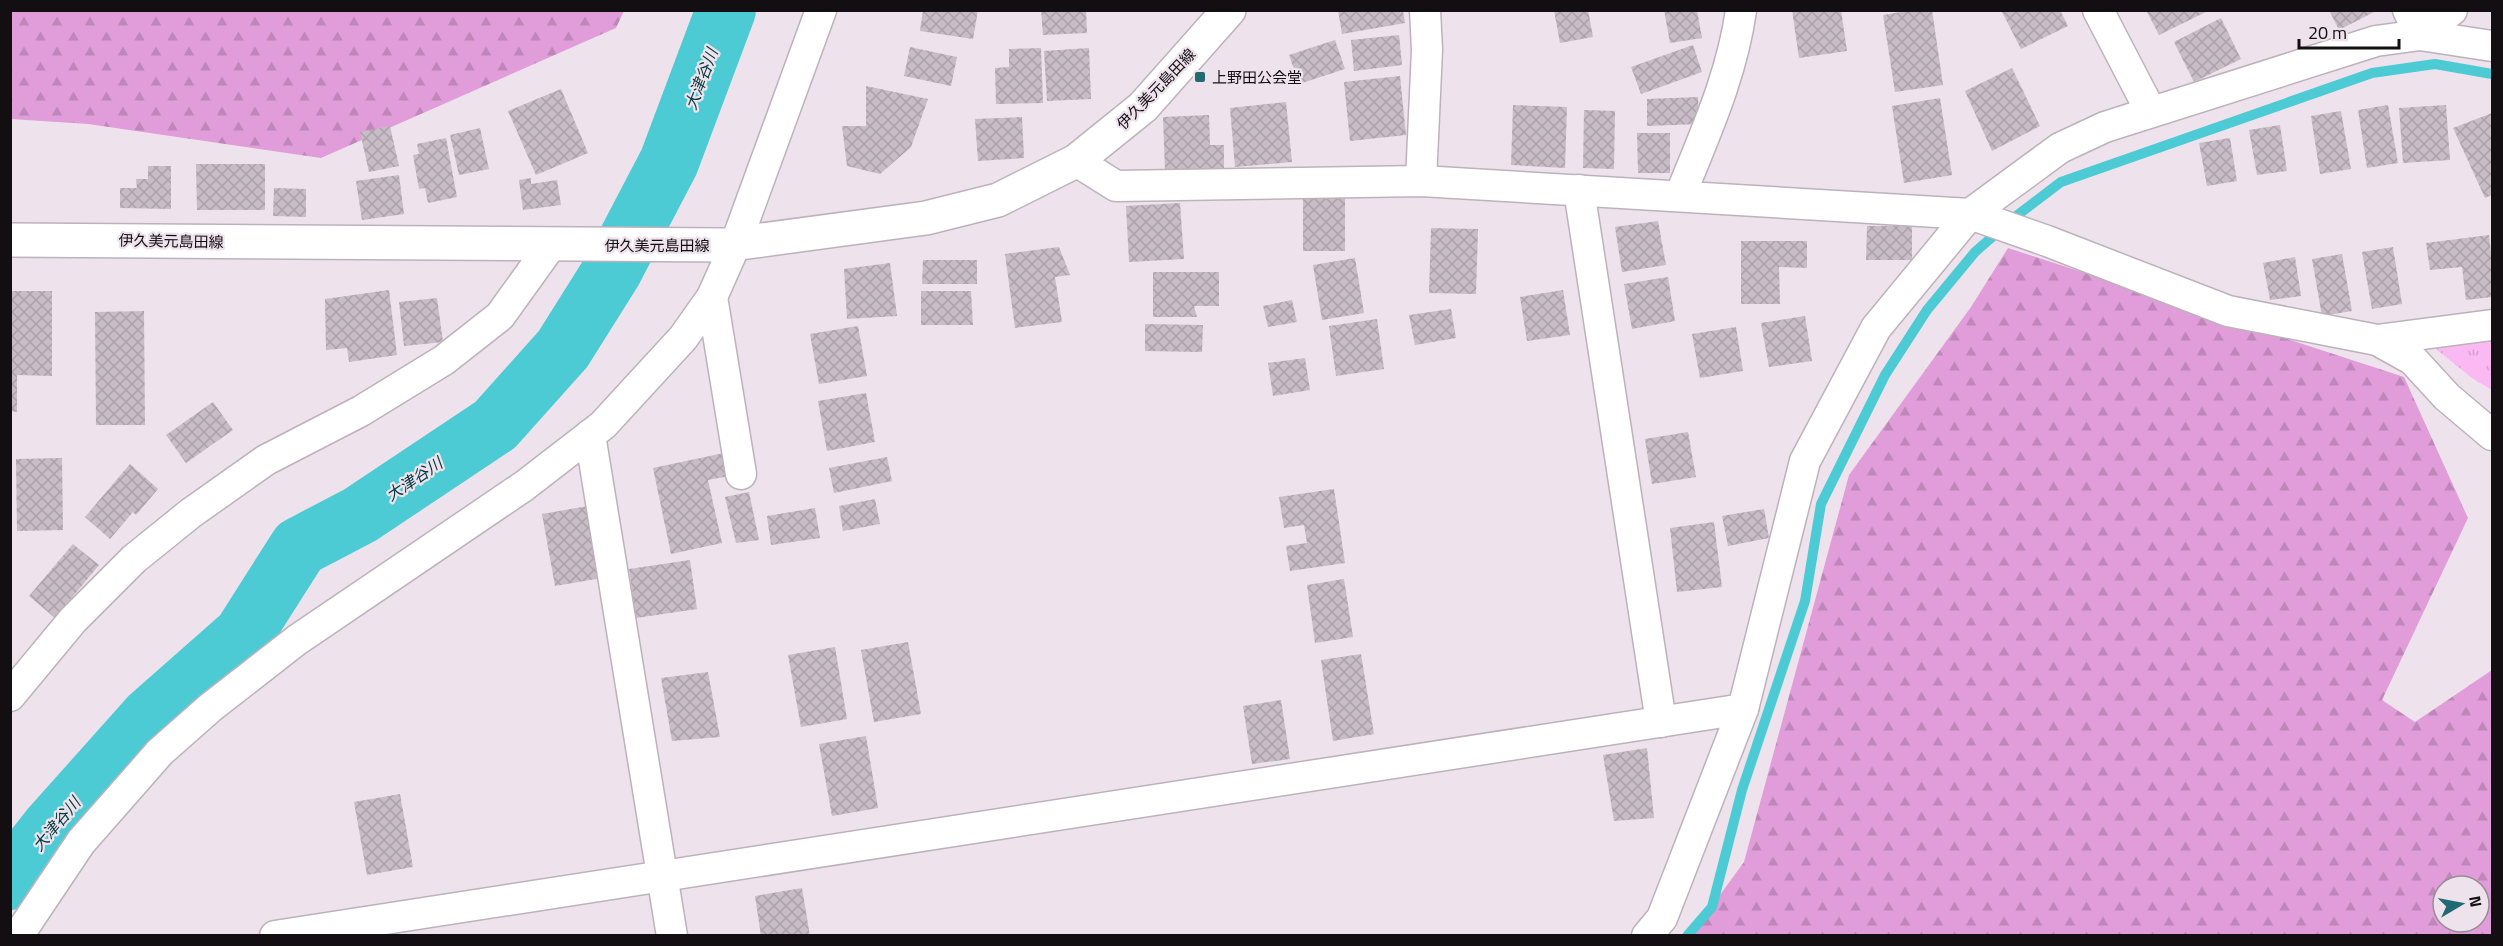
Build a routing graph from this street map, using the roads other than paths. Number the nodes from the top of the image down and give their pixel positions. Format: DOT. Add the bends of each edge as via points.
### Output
graph roads {
  1 [pos="821,10"];
  2 [pos="1229,10"];
  3 [pos="1425,10"];
  4 [pos="1741,10"];
  5 [pos="2098,10"];
  6 [pos="2452,10"];
  7 [pos="2414,22"];
  8 [pos="2493,46"];
  9 [pos="2151,112"];
  10 [pos="1076,161"];
  11 [pos="1421,181"];
  12 [pos="1579,190"];
  13 [pos="1680,196"];
  14 [pos="1970,214"];
  15 [pos="10,240"];
  16 [pos="730,244"];
  17 [pos="559,245"];
  18 [pos="712,297"];
  19 [pos="2493,325"];
  20 [pos="2377,339"];
  21 [pos="590,435"];
  22 [pos="2493,435"];
  23 [pos="741,474"];
  24 [pos="16,680"];
  25 [pos="1743,709"];
  26 [pos="1661,722"];
  27 [pos="663,876"];
  28 [pos="18,936"];
  29 [pos="275,936"];
  30 [pos="672,936"];
  31 [pos="1647,936"];
  1 -- 16 [label="street"];
  2 -- 10 [label="main road, 伊久美元島田線" via="1143,107"];
  3 -- 11 [label="street"];
  4 -- 13 [label="street" via="1723,88"];
  5 -- 9 [label="street"];
  6 -- 7 [label="street"];
  7 -- 8 [label="street"];
  7 -- 9 [label="street" via="2376,41"];
  9 -- 14 [label="street" via="2060,148"];
  10 -- 11 [label="street" via="1116,186"];
  10 -- 16 [label="main road, 伊久美元島田線" via="998,200 926,218"];
  11 -- 12 [label="street"];
  12 -- 13 [label="street"];
  12 -- 26 [label="street"];
  13 -- 14 [label="street"];
  14 -- 20 [label="street" via="2228,311"];
  14 -- 25 [label="street" via="1875,328 1805,461"];
  15 -- 17 [label="main road, 伊久美元島田線"];
  16 -- 17 [label="main road, 伊久美元島田線"];
  16 -- 18 [label="street"];
  17 -- 24 [label="street" via="500,316 444,360 361,411 266,460 183,519 134,559"];
  18 -- 21 [label="street" via="683,338"];
  18 -- 23 [label="street"];
  19 -- 20 [label="street"];
  20 -- 22 [label="street" via="2413,360 2447,397"];
  21 -- 27 [label="street"];
  21 -- 28 [label="street" via="524,486 297,640 211,707 160,752 81,842"];
  25 -- 26 [label="street"];
  25 -- 31 [label="street" via="1662,918"];
  26 -- 27 [label="street"];
  27 -- 29 [label="street"];
  27 -- 30 [label="street"];
}
